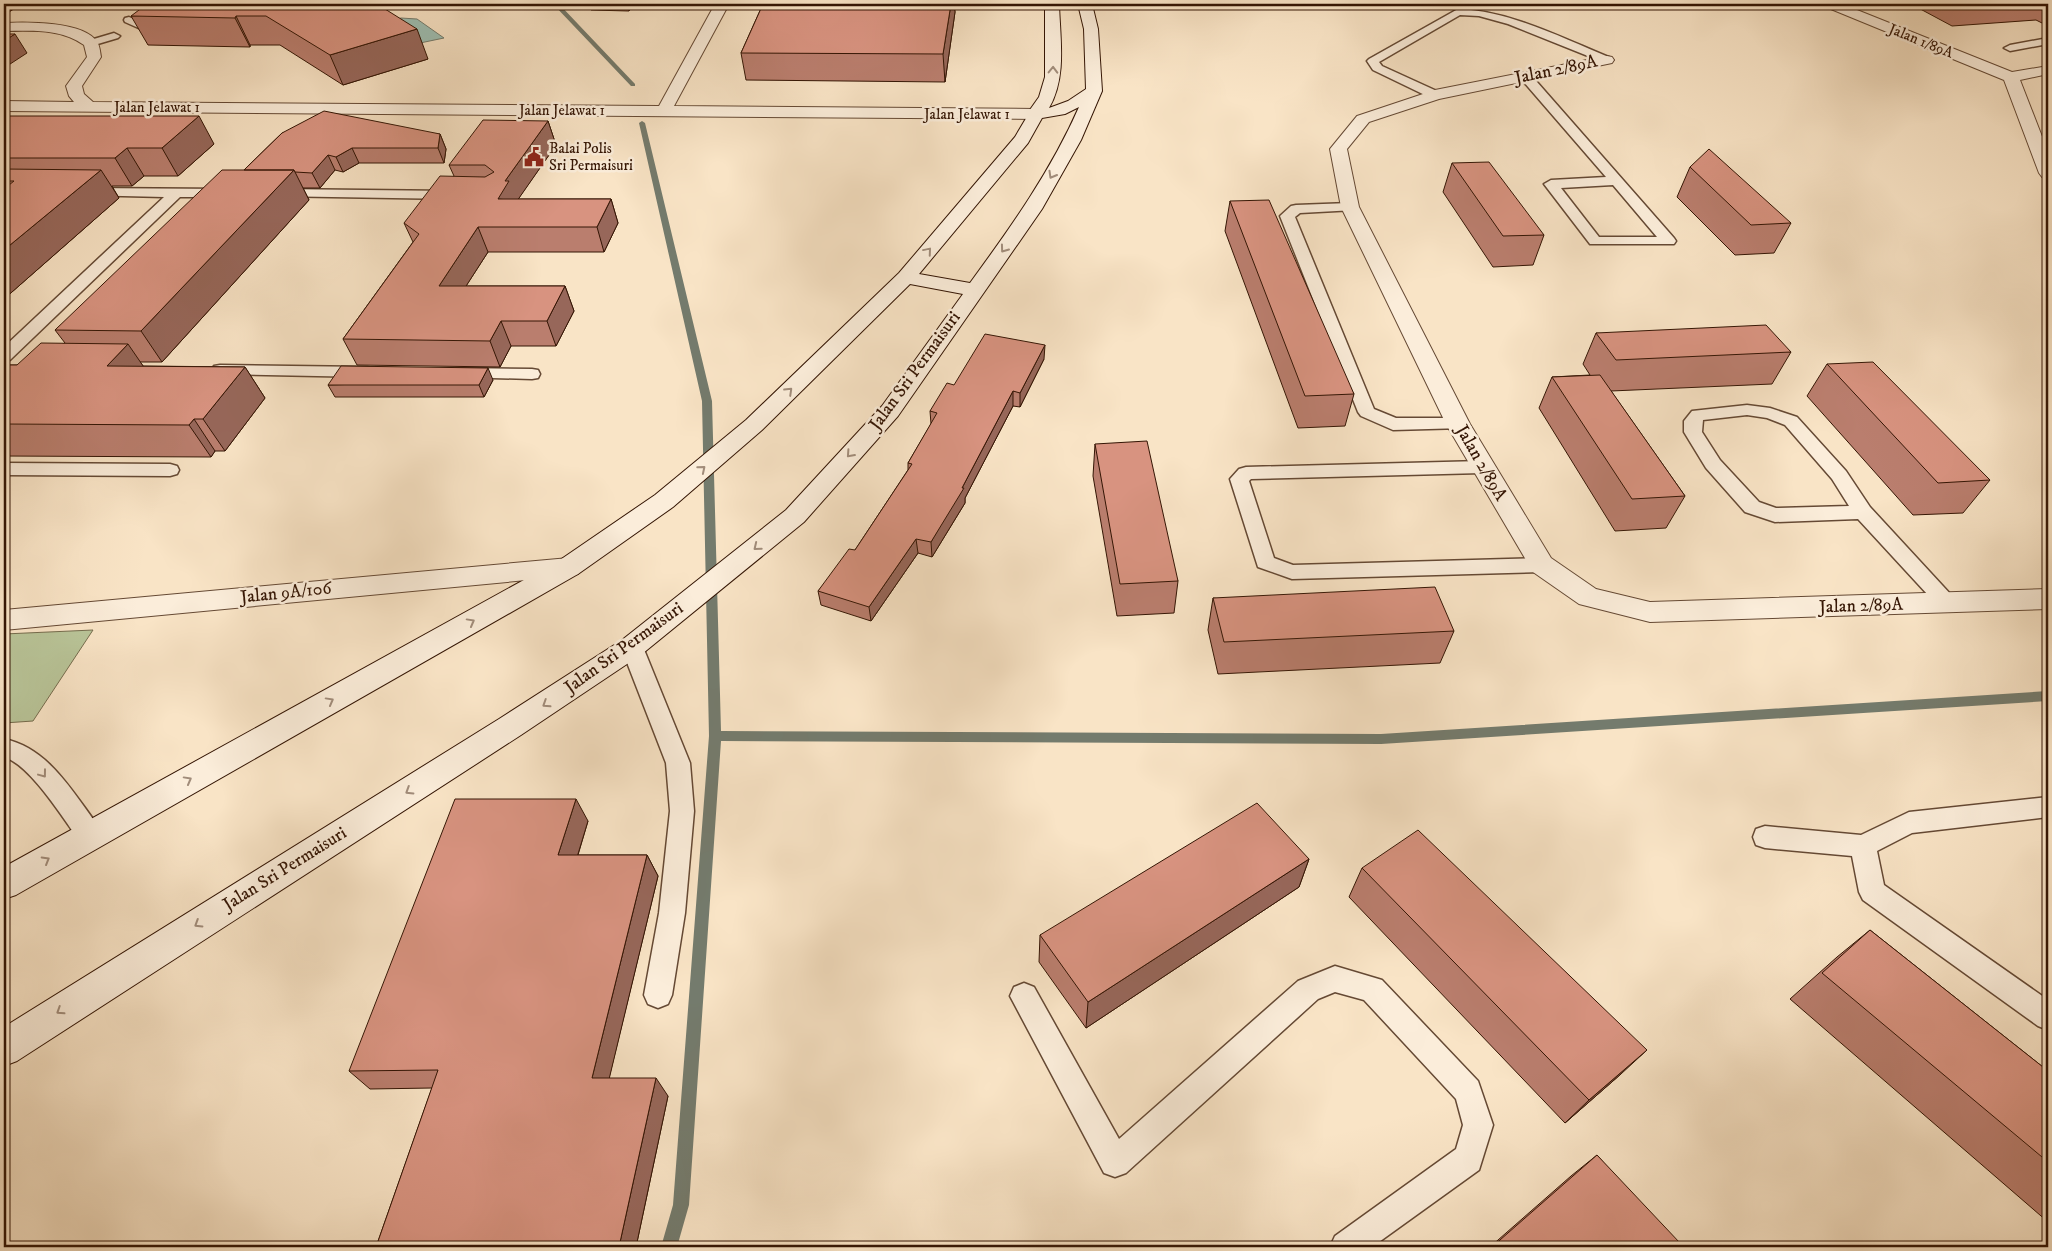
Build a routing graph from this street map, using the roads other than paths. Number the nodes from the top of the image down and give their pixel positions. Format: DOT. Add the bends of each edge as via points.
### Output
graph roads {
  1 [pos="722,4"];
  2 [pos="1052,4"];
  3 [pos="1085,4"];
  4 [pos="1831,4"];
  5 [pos="4,13"];
  6 [pos="129,20"];
  7 [pos="4,27"];
  8 [pos="36,27"];
  9 [pos="143,27"];
  10 [pos="99,29"];
  11 [pos="114,36"];
  12 [pos="85,39"];
  13 [pos="2048,42"];
  14 [pos="2010,48"];
  15 [pos="1607,60"];
  16 [pos="2048,70"];
  17 [pos="79,76"];
  18 [pos="1526,77"];
  19 [pos="2012,77"];
  20 [pos="1094,91"];
  21 [pos="1435,95"];
  22 [pos="4,105"];
  23 [pos="89,107"];
  24 [pos="664,111"];
  25 [pos="1035,114"];
  26 [pos="1073,140"];
  27 [pos="2048,173"];
  28 [pos="1616,181"];
  29 [pos="71,192"];
  30 [pos="176,193"];
  31 [pos="236,193"];
  32 [pos="266,193"];
  33 [pos="464,195"];
  34 [pos="1350,207"];
  35 [pos="906,277"];
  36 [pos="974,290"];
  37 [pos="7,363"];
  38 [pos="201,370"];
  39 [pos="379,372"];
  40 [pos="448,373"];
  41 [pos="532,374"];
  42 [pos="1458,424"];
  43 [pos="1482,467"];
  44 [pos="4,469"];
  45 [pos="170,470"];
  46 [pos="1863,512"];
  47 [pos="1542,565"];
  48 [pos="569,567"];
  49 [pos="2048,599"];
  50 [pos="1947,603"];
  51 [pos="4,620"];
  52 [pos="632,647"];
  53 [pos="4,748"];
  54 [pos="2048,807"];
  55 [pos="90,835"];
  56 [pos="1765,837"];
  57 [pos="1863,846"];
  58 [pos="4,884"];
  59 [pos="658,995"];
  60 [pos="1024,996"];
  61 [pos="2048,1016"];
  62 [pos="4,1048"];
  63 [pos="1346,1247"];
  1 -- 24 [label="street"];
  25 -- 2 [label="street, one-way" via="1047,97 1053,77"];
  3 -- 20 [label="street" via="1091,29"];
  4 -- 19 [label="street, Jalan 1/89A"];
  5 -- 8 [label="street" via="16,14"];
  6 -- 9 [label="lane"];
  7 -- 8 [label="street"];
  8 -- 12 [label="street" via="57,28"];
  10 -- 12 [label="lane"];
  11 -- 12 [label="lane"];
  12 -- 17 [label="street, Jalan Jelawat 1" via="94,57"];
  13 -- 14 [label="lane"];
  15 -- 18 [label="street, Jalan 2/89A"];
  15 -- 21 [label="lane" via="1512,22 1479,13 1458,12 1373,61 1376,68"];
  16 -- 19 [label="street"];
  17 -- 22 [label="street, Jalan Jelawat 1"];
  17 -- 23 [label="street, Jalan Jelawat 1" via="74,91"];
  18 -- 21 [label="street, Jalan 2/89A"];
  18 -- 28 [label="lane"];
  19 -- 27 [label="street"];
  20 -- 25 [label="street" via="1062,110"];
  20 -- 26 [label="street, Jalan Sri Permaisuri"];
  21 -- 34 [label="street, Jalan 2/89A" via="1363,119 1338,149"];
  22 -- 23 [label="street, Jalan Jelawat 1"];
  23 -- 24 [label="street, Jalan Jelawat 1"];
  24 -- 25 [label="street, Jalan Jelawat 1"];
  25 -- 26 [label="street" via="1059,123"];
  35 -- 25 [label="street, one-way" via="1022,139"];
  26 -- 36 [label="street, Jalan Sri Permaisuri, one-way" via="1032,210"];
  28 -- 28 [label="lane" via="1551,184 1595,241 1669,241"];
  29 -- 30 [label="lane"];
  30 -- 31 [label="lane"];
  30 -- 37 [label="lane"];
  32 -- 33 [label="lane"];
  34 -- 42 [label="street, Jalan 2/89A"];
  34 -- 42 [label="lane" via="1296,209 1287,216 1366,412 1393,424"];
  35 -- 36 [label="street"];
  48 -- 35 [label="street, one-way" via="664,501 754,425"];
  36 -- 52 [label="street, Jalan Sri Permaisuri, one-way" via="890,411 795,516"];
  38 -- 39 [label="lane"];
  40 -- 41 [label="lane"];
  42 -- 43 [label="street, Jalan 2/89A"];
  43 -- 47 [label="street, Jalan 2/89A"];
  43 -- 47 [label="lane" via="1246,474 1239,479 1265,562 1292,572"];
  44 -- 45 [label="lane"];
  46 -- 46 [label="lane" via="1775,515 1752,506 1713,464 1693,432 1693,422 1698,415 1747,410 1770,413 1791,422 1839,475"];
  46 -- 50 [label="lane"];
  47 -- 50 [label="street, Jalan 2/89A" via="1588,597 1650,612"];
  48 -- 51 [label="street, Jalan 9A/106"];
  55 -- 48 [label="street, one-way"];
  49 -- 50 [label="street, Jalan 2/89A"];
  52 -- 59 [label="lane" via="678,763 682,811 672,913"];
  52 -- 62 [label="street, Jalan Sri Permaisuri, one-way"];
  53 -- 55 [label="lane, one-way" via="12,748 36,764"];
  54 -- 57 [label="lane" via="1909,823"];
  58 -- 55 [label="street, one-way"];
  56 -- 57 [label="lane"];
  57 -- 61 [label="lane" via="1872,892"];
  60 -- 63 [label="lane" via="1115,1162 1308,990 1335,979 1372,989 1468,1090 1478,1125 1468,1159"];
}
